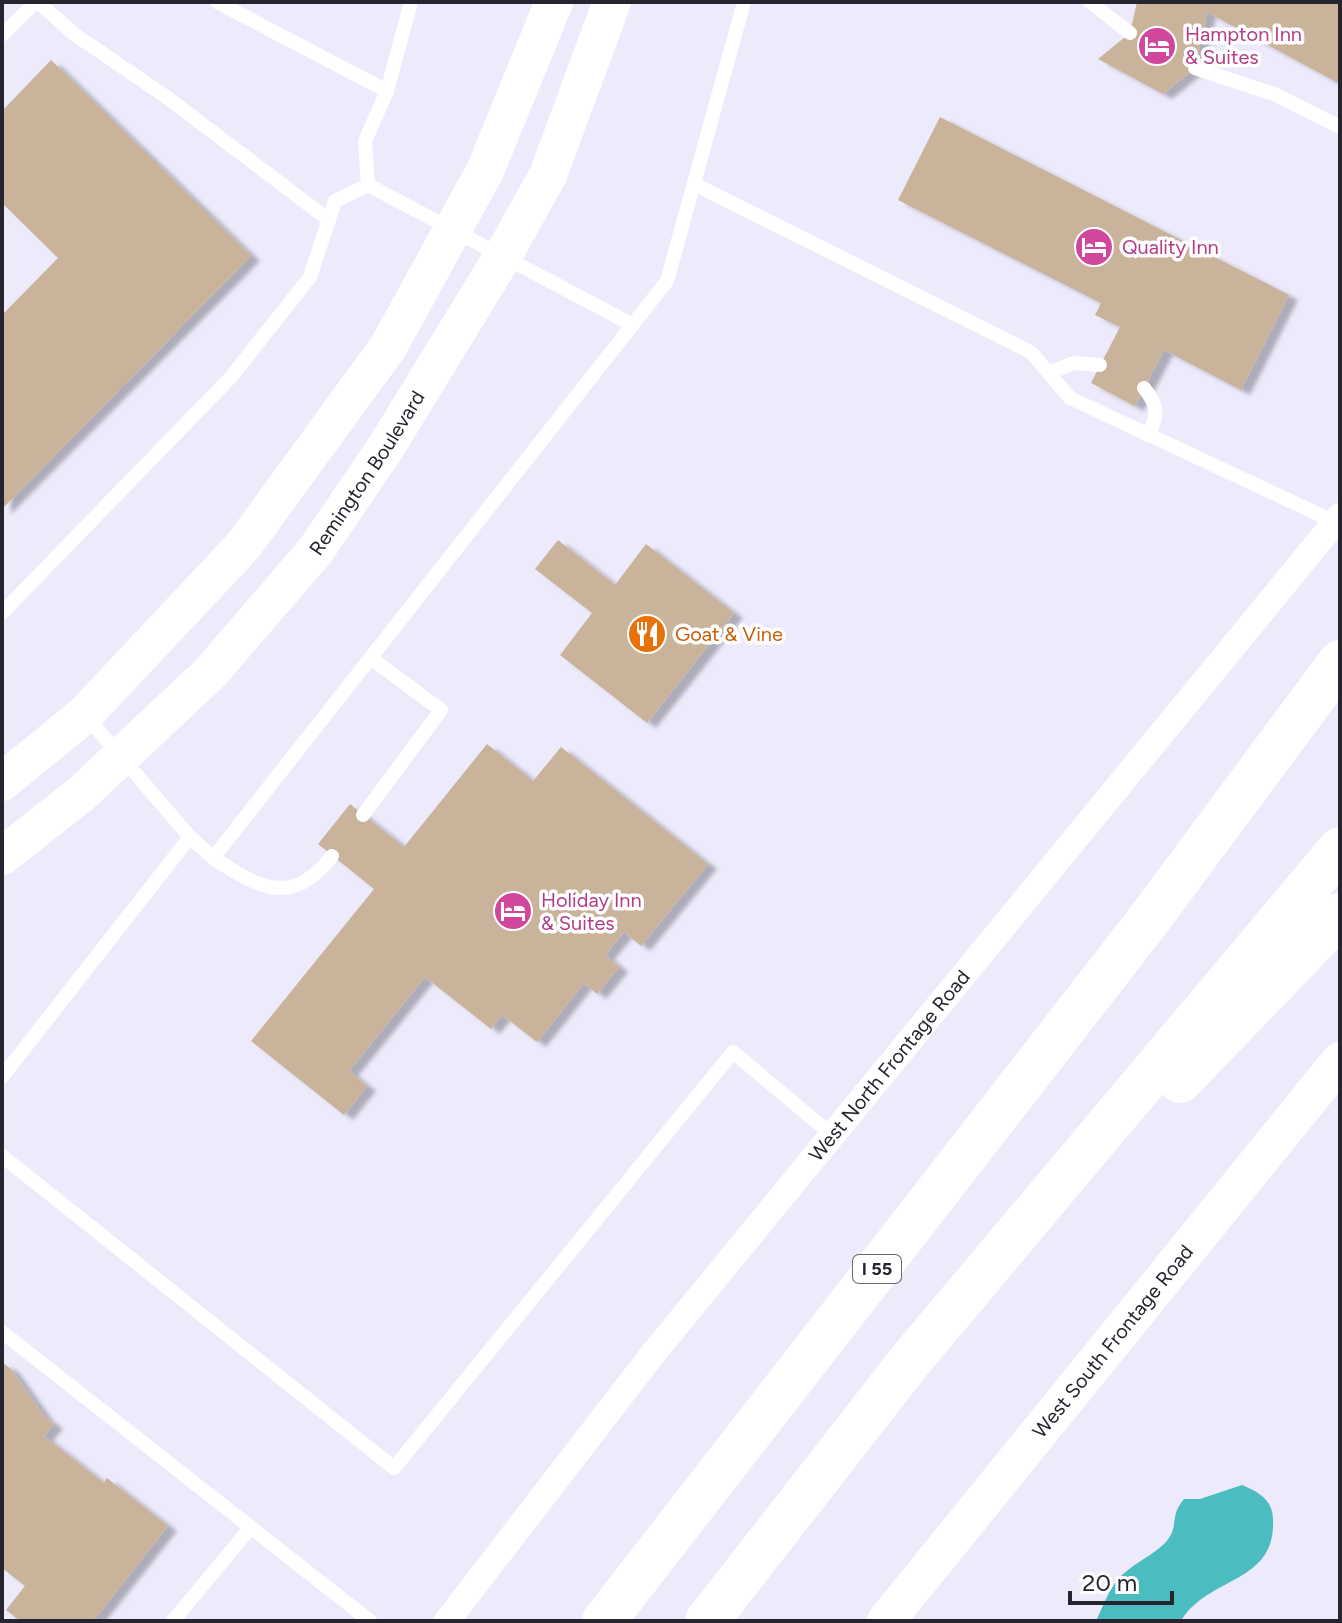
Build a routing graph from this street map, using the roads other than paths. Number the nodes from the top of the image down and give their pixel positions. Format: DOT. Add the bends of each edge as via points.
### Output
graph roads {
  1 [pos="37,2"];
  2 [pos="217,2"];
  3 [pos="411,2"];
  4 [pos="554,2"];
  5 [pos="612,2"];
  6 [pos="744,2"];
  7 [pos="1090,2"];
  8 [pos="1130,33"];
  9 [pos="2,35"];
  10 [pos="1195,68"];
  11 [pos="387,91"];
  12 [pos="1340,127"];
  13 [pos="694,184"];
  14 [pos="368,185"];
  15 [pos="329,220"];
  16 [pos="453,229"];
  17 [pos="503,256"];
  18 [pos="633,325"];
  19 [pos="1100,365"];
  20 [pos="1049,373"];
  21 [pos="1144,388"];
  22 [pos="1148,435"];
  23 [pos="1337,519"];
  24 [pos="2,613"];
  25 [pos="372,659"];
  26 [pos="1340,662"];
  27 [pos="1340,703"];
  28 [pos="84,715"];
  29 [pos="121,757"];
  30 [pos="2,782"];
  31 [pos="363,815"];
  32 [pos="190,837"];
  33 [pos="1340,849"];
  34 [pos="2,856"];
  35 [pos="332,856"];
  36 [pos="213,858"];
  37 [pos="1340,915"];
  38 [pos="1150,918"];
  39 [pos="1340,1061"];
  40 [pos="2,1077"];
  41 [pos="832,1135"];
  42 [pos="2,1156"];
  43 [pos="2,1332"];
  44 [pos="909,1362"];
  45 [pos="251,1527"];
  46 [pos="173,1621"];
  47 [pos="370,1621"];
  48 [pos="447,1621"];
  49 [pos="604,1621"];
  50 [pos="707,1621"];
  51 [pos="886,1621"];
  1 -- 9 [label="lane"];
  1 -- 15 [label="lane"];
  2 -- 11 [label="lane"];
  3 -- 11 [label="lane"];
  4 -- 16 [label="street" via="485,171"];
  5 -- 17 [label="street, Remington Boulevard" via="548,175"];
  6 -- 13 [label="lane"];
  7 -- 8 [label="lane"];
  10 -- 12 [label="lane" via="1274,94"];
  11 -- 14 [label="lane" via="365,141"];
  13 -- 18 [label="lane" via="667,281"];
  13 -- 20 [label="lane" via="1031,352"];
  14 -- 15 [label="lane" via="335,201"];
  14 -- 16 [label="lane"];
  15 -- 24 [label="lane" via="310,277 231,377"];
  16 -- 17 [label="lane"];
  16 -- 28 [label="street" via="388,347 243,546"];
  17 -- 18 [label="lane"];
  17 -- 29 [label="street, Remington Boulevard" via="316,550 211,672"];
  18 -- 25 [label="lane"];
  19 -- 20 [label="lane" via="1074,363"];
  20 -- 22 [label="lane" via="1070,398"];
  21 -- 22 [label="lane" via="1155,401 1157,418"];
  22 -- 23 [label="lane"];
  23 -- 41 [label="street, West North Frontage Road"];
  25 -- 31 [label="lane" via="441,710"];
  25 -- 36 [label="lane"];
  26 -- 38 [label="highway"];
  27 -- 38 [label="highway, I 55"];
  28 -- 29 [label="lane"];
  28 -- 30 [label="street"];
  29 -- 32 [label="lane"];
  29 -- 34 [label="street, Remington Boulevard"];
  32 -- 36 [label="lane"];
  32 -- 40 [label="lane"];
  33 -- 44 [label="highway"];
  35 -- 36 [label="lane" via="308,880 272,889 253,884"];
  37 -- 44 [label="highway"];
  38 -- 49 [label="highway, I 55"];
  39 -- 51 [label="street, West South Frontage Road"];
  41 -- 42 [label="lane" via="733,1052 394,1468"];
  41 -- 48 [label="street, West North Frontage Road" via="652,1355"];
  43 -- 45 [label="lane"];
  44 -- 50 [label="highway"];
  45 -- 46 [label="lane"];
  45 -- 47 [label="lane"];
}
